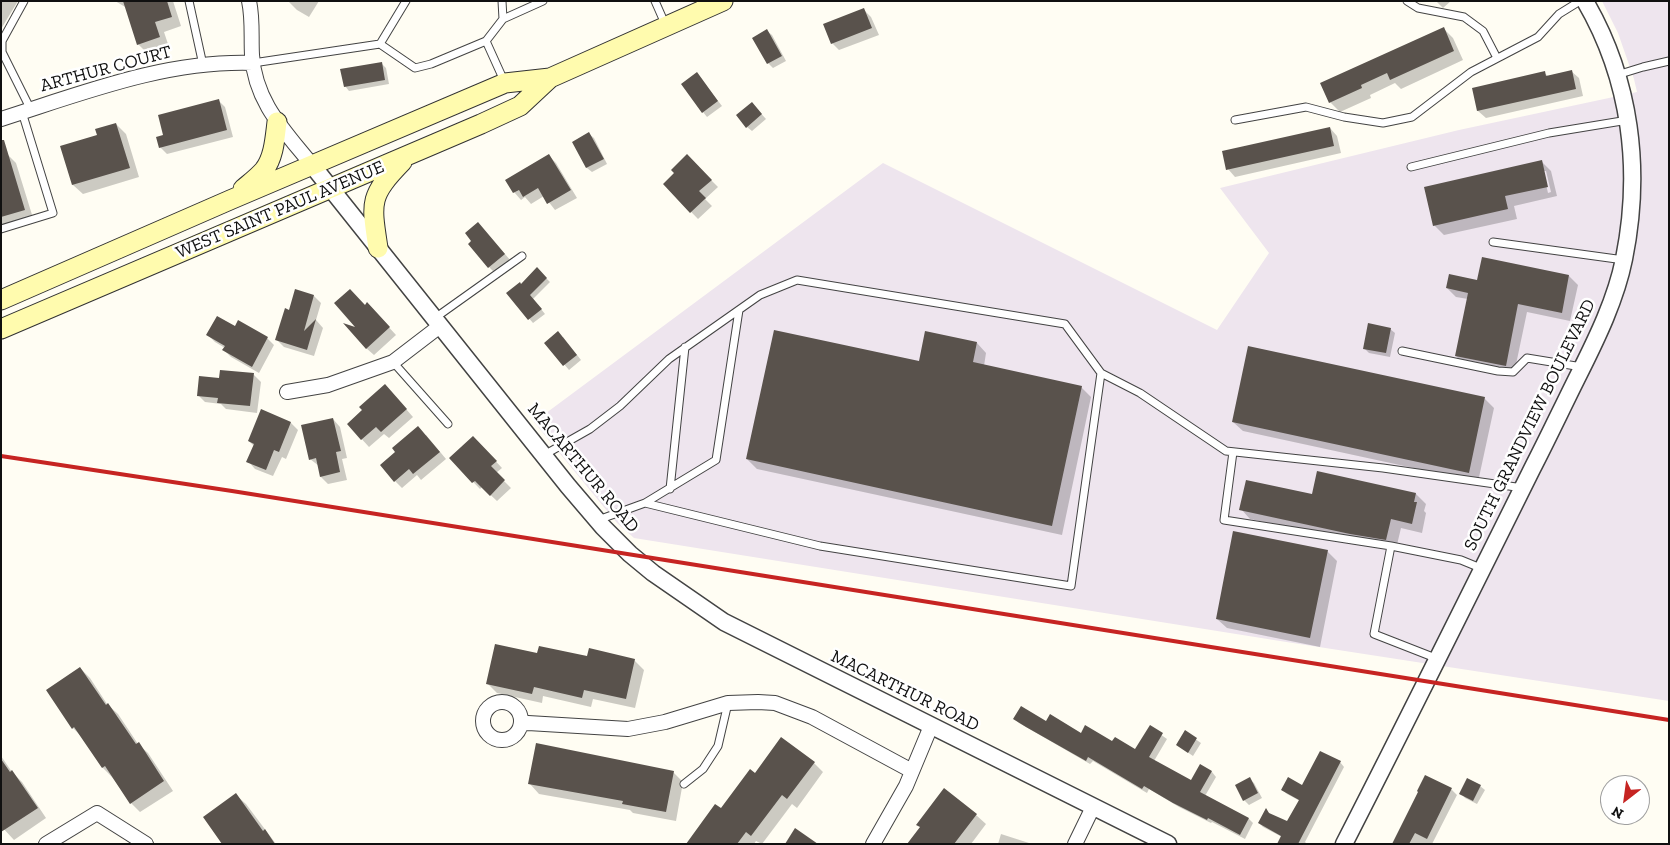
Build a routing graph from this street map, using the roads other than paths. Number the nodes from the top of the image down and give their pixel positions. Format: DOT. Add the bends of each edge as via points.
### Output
graph roads {
  1 [pos="24,1"];
  2 [pos="189,1"];
  3 [pos="249,1"];
  4 [pos="406,1"];
  5 [pos="502,1"];
  6 [pos="543,1"];
  7 [pos="654,1"];
  8 [pos="723,1"];
  9 [pos="1407,1"];
  10 [pos="1580,1"];
  11 [pos="1585,1"];
  12 [pos="503,19"];
  13 [pos="666,26"];
  14 [pos="486,41"];
  15 [pos="380,44"];
  16 [pos="1498,58"];
  17 [pos="1669,61"];
  18 [pos="253,63"];
  19 [pos="203,65"];
  20 [pos="1617,75"];
  21 [pos="550,78"];
  22 [pos="505,83"];
  23 [pos="26,111"];
  24 [pos="1,119"];
  25 [pos="1235,120"];
  26 [pos="1628,120"];
  27 [pos="277,122"];
  28 [pos="408,156"];
  29 [pos="312,165"];
  30 [pos="1411,167"];
  31 [pos="331,189"];
  32 [pos="230,200"];
  33 [pos="1,229"];
  34 [pos="1493,242"];
  35 [pos="378,248"];
  36 [pos="522,256"];
  37 [pos="1624,260"];
  38 [pos="1,300"];
  39 [pos="739,310"];
  40 [pos="437,322"];
  41 [pos="1,329"];
  42 [pos="685,347"];
  43 [pos="1402,351"];
  44 [pos="393,362"];
  45 [pos="1583,367"];
  46 [pos="1101,373"];
  47 [pos="287,392"];
  48 [pos="448,424"];
  49 [pos="1233,452"];
  50 [pos="544,455"];
  51 [pos="1523,488"];
  52 [pos="670,489"];
  53 [pos="645,504"];
  54 [pos="598,520"];
  55 [pos="1391,546"];
  56 [pos="1483,569"];
  57 [pos="1438,659"];
  58 [pos="728,703"];
  59 [pos="520,724"];
  60 [pos="931,726"];
  61 [pos="912,772"];
  62 [pos="684,784"];
  63 [pos="1093,807"];
  64 [pos="46,844"];
  65 [pos="146,844"];
  66 [pos="873,844"];
  67 [pos="1075,844"];
  68 [pos="1168,844"];
  69 [pos="1344,844"];
  1 -- 23 [label="lane" via="2,41 2,52"];
  2 -- 19 [label="lane"];
  3 -- 18 [label="street, MACARTHUR ROAD"];
  4 -- 15 [label="lane"];
  5 -- 12 [label="lane"];
  6 -- 12 [label="lane"];
  7 -- 13 [label="lane"];
  8 -- 13 [label="main road, WEST SAINT PAUL AVENUE"];
  9 -- 16 [label="lane" via="1418,8 1464,18 1483,31"];
  10 -- 16 [label="lane" via="1560,14 1538,37"];
  11 -- 20 [label="street, SOUTH GRANDVIEW BOULEVARD"];
  12 -- 14 [label="lane"];
  13 -- 21 [label="main road, WEST SAINT PAUL AVENUE"];
  14 -- 15 [label="lane" via="415,68"];
  14 -- 22 [label="lane"];
  15 -- 18 [label="lane"];
  16 -- 25 [label="lane" via="1471,72 1412,117 1383,123 1306,107"];
  17 -- 20 [label="lane"];
  18 -- 19 [label="street, ARTHUR COURT"];
  18 -- 27 [label="street, MACARTHUR ROAD" via="264,102"];
  19 -- 23 [label="street, ARTHUR COURT" via="161,71"];
  20 -- 26 [label="street, SOUTH GRANDVIEW BOULEVARD"];
  21 -- 22 [label="main road, WEST SAINT PAUL AVENUE"];
  21 -- 28 [label="main road, WEST SAINT PAUL AVENUE" via="520,106"];
  22 -- 29 [label="main road, WEST SAINT PAUL AVENUE"];
  23 -- 24 [label="street, ARTHUR COURT"];
  23 -- 33 [label="lane" via="53,212"];
  26 -- 30 [label="lane" via="1549,133"];
  26 -- 37 [label="street, SOUTH GRANDVIEW BOULEVARD" via="1633,186"];
  27 -- 29 [label="street, MACARTHUR ROAD"];
  27 -- 32 [label="main road" via="273,150 264,170"];
  28 -- 31 [label="main road, WEST SAINT PAUL AVENUE"];
  28 -- 35 [label="main road" via="383,181 375,200"];
  29 -- 31 [label="street, MACARTHUR ROAD"];
  29 -- 32 [label="main road, WEST SAINT PAUL AVENUE"];
  31 -- 35 [label="street, MACARTHUR ROAD"];
  31 -- 41 [label="main road, WEST SAINT PAUL AVENUE"];
  32 -- 38 [label="main road, WEST SAINT PAUL AVENUE"];
  34 -- 37 [label="lane"];
  35 -- 40 [label="street, MACARTHUR ROAD"];
  36 -- 40 [label="lane"];
  37 -- 45 [label="street, SOUTH GRANDVIEW BOULEVARD" via="1611,304"];
  39 -- 42 [label="lane"];
  39 -- 46 [label="lane" via="760,295 797,280 1065,324"];
  39 -- 52 [label="lane" via="716,460"];
  40 -- 44 [label="street"];
  40 -- 50 [label="street, MACARTHUR ROAD"];
  42 -- 50 [label="lane" via="590,429"];
  42 -- 52 [label="lane"];
  43 -- 45 [label="lane" via="1498,371 1512,372 1527,358"];
  44 -- 47 [label="street" via="328,385"];
  44 -- 48 [label="lane"];
  45 -- 51 [label="street, SOUTH GRANDVIEW BOULEVARD"];
  46 -- 49 [label="lane" via="1140,393 1226,451"];
  46 -- 53 [label="lane" via="1071,586 820,546"];
  49 -- 51 [label="lane" via="1383,468"];
  49 -- 55 [label="lane" via="1224,520"];
  50 -- 54 [label="street, MACARTHUR ROAD"];
  51 -- 56 [label="street, SOUTH GRANDVIEW BOULEVARD"];
  52 -- 53 [label="lane"];
  53 -- 54 [label="lane"];
  54 -- 60 [label="street, MACARTHUR ROAD" via="653,573 724,622"];
  55 -- 56 [label="lane" via="1461,560"];
  55 -- 57 [label="lane" via="1374,634"];
  56 -- 57 [label="street, SOUTH GRANDVIEW BOULEVARD"];
  57 -- 69 [label="street, SOUTH GRANDVIEW BOULEVARD"];
  58 -- 59 [label="street" via="665,722 628,729"];
  58 -- 61 [label="street" via="775,704 812,717"];
  58 -- 62 [label="lane" via="718,746 703,769"];
  60 -- 61 [label="street, MACARTHUR ROAD"];
  60 -- 63 [label="street, MACARTHUR ROAD"];
  61 -- 66 [label="street, MACARTHUR ROAD"];
  63 -- 67 [label="street"];
  63 -- 68 [label="street, MACARTHUR ROAD"];
  64 -- 65 [label="street" via="97,813"];
}
